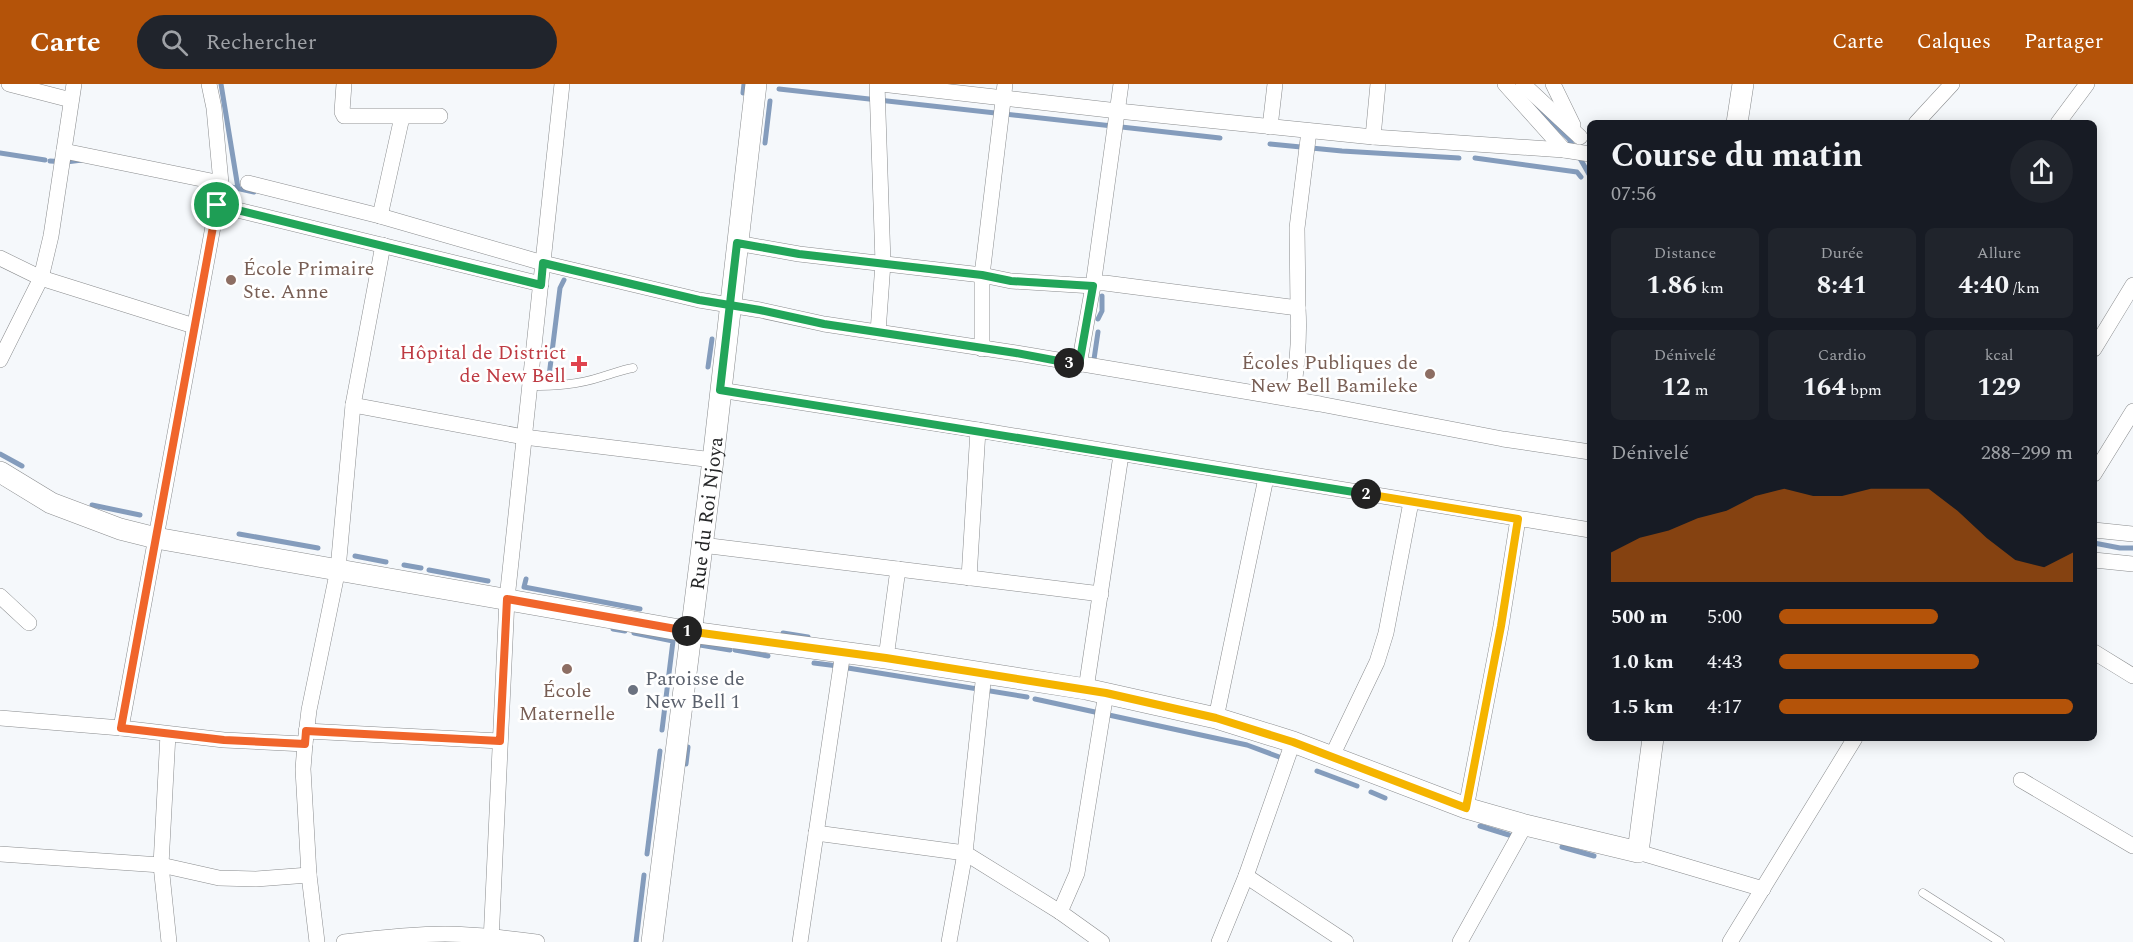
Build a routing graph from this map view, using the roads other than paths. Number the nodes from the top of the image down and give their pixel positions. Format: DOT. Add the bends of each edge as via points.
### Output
graph roads {
  1 [pos="9,84"];
  2 [pos="74,84"];
  3 [pos="209,84"];
  4 [pos="344,84"];
  5 [pos="562,84"];
  6 [pos="756,84"];
  7 [pos="879,84"];
  8 [pos="1121,84"];
  9 [pos="1275,84"];
  10 [pos="1378,84"];
  11 [pos="1505,84"];
  12 [pos="1522,84"];
  13 [pos="1553,84"];
  14 [pos="1743,84"];
  15 [pos="2087,84"];
  16 [pos="1949,85"];
  17 [pos="1004,91"];
  18 [pos="72,100"];
  19 [pos="1118,111"];
  20 [pos="440,116"];
  21 [pos="402,117"];
  22 [pos="1737,120"];
  23 [pos="1919,120"];
  24 [pos="2060,120"];
  25 [pos="1270,127"];
  26 [pos="1309,130"];
  27 [pos="1373,137"];
  28 [pos="1580,137"];
  29 [pos="1587,149"];
  30 [pos="1564,150"];
  31 [pos="64,151"];
  32 [pos="1587,154"];
  33 [pos="221,183"];
  34 [pos="248,183"];
  35 [pos="217,205"];
  36 [pos="380,216"];
  37 [pos="737,243"];
  38 [pos="383,245"];
  39 [pos="0,258"];
  40 [pos="543,263"];
  41 [pos="883,263"];
  42 [pos="982,275"];
  43 [pos="41,278"];
  44 [pos="541,285"];
  45 [pos="2133,285"];
  46 [pos="1093,286"];
  47 [pos="730,306"];
  48 [pos="1298,308"];
  49 [pos="194,326"];
  50 [pos="878,332"];
  51 [pos="2097,344"];
  52 [pos="982,349"];
  53 [pos="0,360"];
  54 [pos="1079,365"];
  55 [pos="633,368"];
  56 [pos="530,386"];
  57 [pos="720,390"];
  58 [pos="1292,399"];
  59 [pos="354,405"];
  60 [pos="2133,411"];
  61 [pos="978,430"];
  62 [pos="524,437"];
  63 [pos="1587,452"];
  64 [pos="1121,455"];
  65 [pos="713,460"];
  66 [pos="2097,469"];
  67 [pos="0,472"];
  68 [pos="1266,478"];
  69 [pos="1411,502"];
  70 [pos="1518,519"];
  71 [pos="1587,530"];
  72 [pos="2097,530"];
  73 [pos="2133,534"];
  74 [pos="156,538"];
  75 [pos="702,545"];
  76 [pos="2097,560"];
  77 [pos="2133,564"];
  78 [pos="338,569"];
  79 [pos="898,569"];
  80 [pos="969,578"];
  81 [pos="1101,594"];
  82 [pos="0,596"];
  83 [pos="507,599"];
  84 [pos="29,623"];
  85 [pos="691,632"];
  86 [pos="843,652"];
  87 [pos="2097,654"];
  88 [pos="886,658"];
  89 [pos="984,673"];
  90 [pos="2133,676"];
  91 [pos="1096,691"];
  92 [pos="0,718"];
  93 [pos="1216,718"];
  94 [pos="121,728"];
  95 [pos="168,734"];
  96 [pos="305,738"];
  97 [pos="500,741"];
  98 [pos="1653,741"];
  99 [pos="1854,741"];
  100 [pos="1293,742"];
  101 [pos="1332,756"];
  102 [pos="2021,780"];
  103 [pos="1466,808"];
  104 [pos="1525,825"];
  105 [pos="816,833"];
  106 [pos="2133,846"];
  107 [pos="1638,852"];
  108 [pos="965,853"];
  109 [pos="0,855"];
  110 [pos="161,865"];
  111 [pos="309,875"];
  112 [pos="1246,876"];
  113 [pos="1763,889"];
  114 [pos="1923,893"];
  115 [pos="1060,912"];
  116 [pos="491,939"];
  117 [pos="1096,940"];
  118 [pos="169,942"];
  119 [pos="317,942"];
  120 [pos="344,942"];
  121 [pos="537,942"];
  122 [pos="652,942"];
  123 [pos="800,942"];
  124 [pos="949,942"];
  125 [pos="1219,942"];
  126 [pos="1346,942"];
  127 [pos="1460,942"];
  128 [pos="1730,942"];
  129 [pos="2000,942"];
  1 -- 18 [label="street"];
  2 -- 18 [label="street"];
  3 -- 33 [label="street"];
  4 -- 21 [label="street" via="344,116"];
  5 -- 40 [label="street"];
  6 -- 37 [label="street, Rue du Roi Njoya"];
  7 -- 17 [label="street"];
  7 -- 41 [label="street"];
  8 -- 19 [label="street"];
  9 -- 25 [label="street"];
  10 -- 27 [label="street"];
  11 -- 30 [label="street"];
  12 -- 28 [label="street"];
  13 -- 28 [label="street"];
  14 -- 22 [label="street"];
  15 -- 24 [label="street"];
  16 -- 23 [label="street"];
  17 -- 19 [label="street"];
  17 -- 42 [label="street"];
  18 -- 31 [label="street"];
  19 -- 25 [label="street"];
  19 -- 46 [label="street"];
  20 -- 21 [label="street"];
  21 -- 36 [label="street"];
  25 -- 26 [label="street"];
  26 -- 27 [label="street"];
  26 -- 48 [label="street" via="1298,228"];
  27 -- 30 [label="street"];
  28 -- 29 [label="street"];
  30 -- 32 [label="street"];
  31 -- 33 [label="street"];
  31 -- 43 [label="street"];
  33 -- 35 [label="street"];
  34 -- 36 [label="street"];
  35 -- 38 [label="street"];
  35 -- 49 [label="street"];
  36 -- 40 [label="street"];
  37 -- 41 [label="street"];
  37 -- 47 [label="street, Rue du Roi Njoya"];
  38 -- 44 [label="street"];
  38 -- 59 [label="street"];
  39 -- 43 [label="street"];
  40 -- 44 [label="street"];
  40 -- 47 [label="street"];
  41 -- 42 [label="street"];
  41 -- 50 [label="street"];
  42 -- 46 [label="street" via="1011,281"];
  42 -- 52 [label="street"];
  43 -- 49 [label="street"];
  43 -- 53 [label="street"];
  44 -- 56 [label="street"];
  45 -- 51 [label="street"];
  46 -- 48 [label="street" via="1105,283"];
  46 -- 54 [label="street"];
  47 -- 50 [label="street"];
  47 -- 57 [label="street, Rue du Roi Njoya"];
  48 -- 58 [label="street" via="1299,352"];
  49 -- 74 [label="street"];
  50 -- 52 [label="street"];
  52 -- 54 [label="street"];
  54 -- 58 [label="street"];
  55 -- 56 [label="lane" via="562,386"];
  56 -- 62 [label="street"];
  57 -- 61 [label="street"];
  57 -- 65 [label="street, Rue du Roi Njoya"];
  58 -- 63 [label="street"];
  59 -- 62 [label="street"];
  59 -- 78 [label="street"];
  60 -- 66 [label="street"];
  61 -- 64 [label="street"];
  61 -- 80 [label="street"];
  62 -- 65 [label="street"];
  62 -- 83 [label="street"];
  64 -- 68 [label="street"];
  64 -- 81 [label="street"];
  65 -- 75 [label="street, Rue du Roi Njoya"];
  67 -- 74 [label="street" via="51,503"];
  68 -- 69 [label="street"];
  68 -- 93 [label="street"];
  69 -- 70 [label="street"];
  69 -- 101 [label="street" via="1377,662"];
  70 -- 71 [label="street"];
  70 -- 103 [label="street"];
  72 -- 73 [label="street"];
  74 -- 78 [label="street"];
  74 -- 94 [label="street"];
  75 -- 79 [label="street"];
  75 -- 85 [label="street, Rue du Roi Njoya"];
  76 -- 77 [label="street"];
  78 -- 83 [label="street"];
  78 -- 96 [label="street"];
  79 -- 80 [label="street"];
  79 -- 88 [label="street"];
  80 -- 81 [label="street"];
  81 -- 91 [label="street"];
  82 -- 84 [label="street"];
  83 -- 85 [label="street"];
  83 -- 97 [label="street"];
  85 -- 86 [label="street"];
  85 -- 122 [label="street, Rue du Roi Njoya"];
  86 -- 88 [label="street"];
  86 -- 105 [label="street"];
  87 -- 90 [label="street"];
  88 -- 89 [label="street"];
  89 -- 91 [label="street"];
  89 -- 108 [label="street"];
  91 -- 93 [label="street"];
  91 -- 115 [label="street" via="1077,873"];
  92 -- 94 [label="street"];
  93 -- 100 [label="street"];
  94 -- 95 [label="street"];
  95 -- 96 [label="street" via="255,743"];
  95 -- 110 [label="street"];
  96 -- 97 [label="street"];
  96 -- 111 [label="street"];
  97 -- 116 [label="street"];
  98 -- 107 [label="street"];
  99 -- 113 [label="street"];
  100 -- 101 [label="street"];
  100 -- 112 [label="street"];
  101 -- 103 [label="street"];
  102 -- 106 [label="street"];
  103 -- 104 [label="street"];
  104 -- 107 [label="street"];
  104 -- 127 [label="street"];
  105 -- 108 [label="street"];
  105 -- 123 [label="street"];
  107 -- 113 [label="street"];
  108 -- 115 [label="street"];
  108 -- 124 [label="street"];
  109 -- 110 [label="street"];
  110 -- 111 [label="street" via="219,878"];
  110 -- 118 [label="street"];
  111 -- 119 [label="street"];
  112 -- 125 [label="street"];
  112 -- 126 [label="street"];
  113 -- 128 [label="street"];
  114 -- 129 [label="lane"];
  115 -- 117 [label="street"];
  116 -- 120 [label="street" via="426,934"];
  116 -- 121 [label="street"];
}
